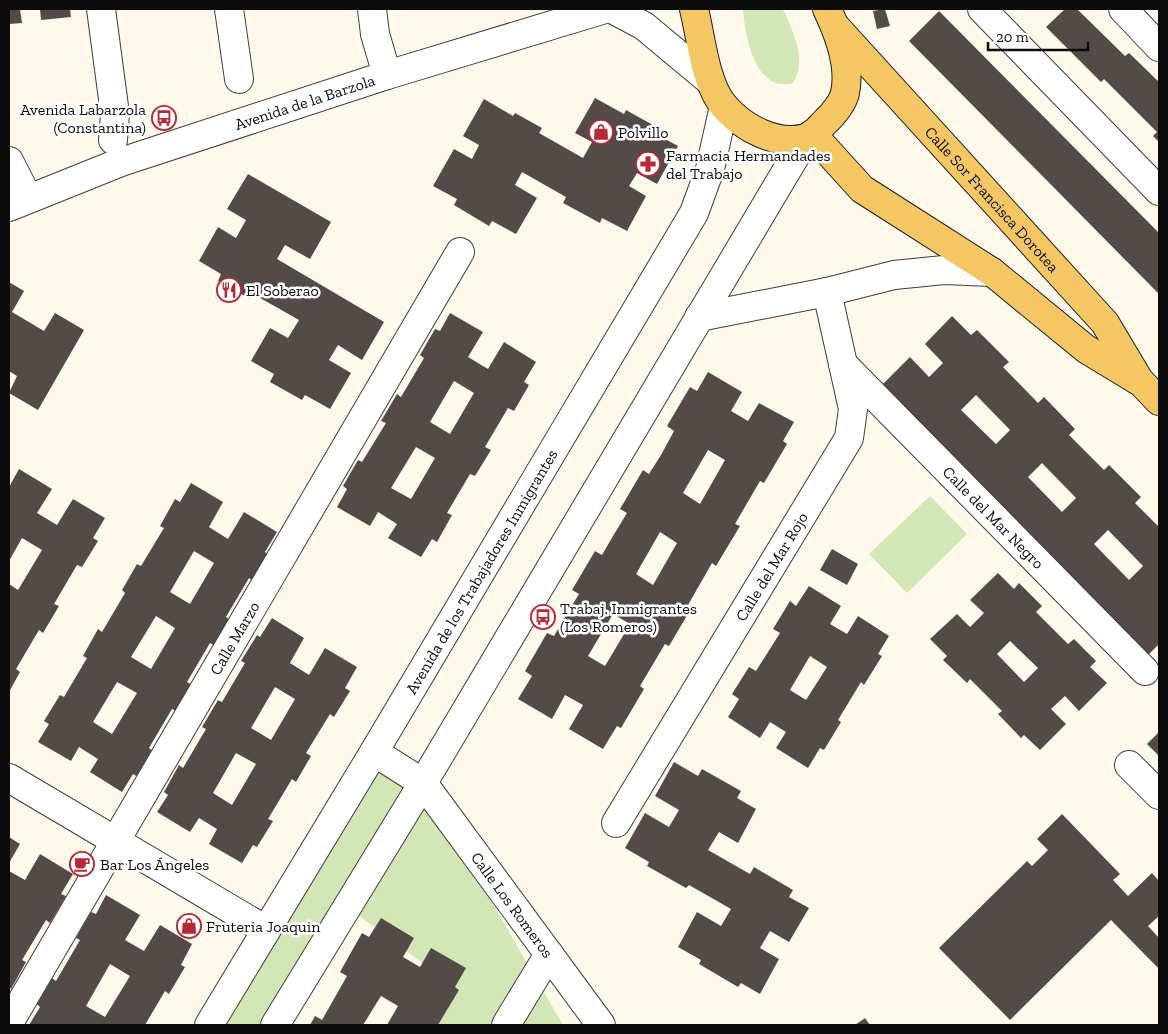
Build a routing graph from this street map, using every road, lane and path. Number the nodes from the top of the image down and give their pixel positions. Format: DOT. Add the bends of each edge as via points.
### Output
graph roads {
  1 [pos="101,9"];
  2 [pos="230,9"];
  3 [pos="372,9"];
  4 [pos="605,9"];
  5 [pos="612,9"];
  6 [pos="694,9"];
  7 [pos="982,9"];
  8 [pos="1123,9"];
  9 [pos="831,18"];
  10 [pos="1159,47"];
  11 [pos="387,75"];
  12 [pos="239,79"];
  13 [pos="710,81"];
  14 [pos="724,106"];
  15 [pos="809,136"];
  16 [pos="113,140"];
  17 [pos="9,162"];
  18 [pos="1159,191"];
  19 [pos="18,202"];
  20 [pos="460,252"];
  21 [pos="992,272"];
  22 [pos="827,292"];
  23 [pos="699,317"];
  24 [pos="843,364"];
  25 [pos="1139,380"];
  26 [pos="1159,401"];
  27 [pos="1145,671"];
  28 [pos="374,752"];
  29 [pos="1129,765"];
  30 [pos="9,778"];
  31 [pos="423,783"];
  32 [pos="1159,795"];
  33 [pos="616,823"];
  34 [pos="115,841"];
  35 [pos="266,930"];
  36 [pos="549,954"];
  37 [pos="9,1023"];
  38 [pos="209,1025"];
  39 [pos="275,1025"];
  40 [pos="506,1025"];
  41 [pos="602,1025"];
  1 -- 16 [label="street" via="115,114"];
  2 -- 12 [label="street"];
  3 -- 11 [label="street" via="375,34"];
  4 -- 11 [label="street, Avenida de la Barzola"];
  5 -- 13 [label="street" via="644,26"];
  6 -- 13 [label="main road"];
  7 -- 18 [label="street"];
  8 -- 10 [label="street"];
  9 -- 15 [label="main road" via="846,66 845,94 832,116"];
  9 -- 25 [label="main road, Calle Sor Francisca Dorotea" via="1106,323"];
  11 -- 19 [label="street, Avenida de la Barzola" via="121,162"];
  13 -- 14 [label="main road"];
  14 -- 15 [label="main road" via="753,130 777,139"];
  14 -- 28 [label="street, Avenida de los Trabajadores Inmigrantes" via="710,169 694,213"];
  15 -- 21 [label="main road, Calle Sor Francisca Dorotea" via="862,189"];
  15 -- 23 [label="street"];
  17 -- 19 [label="street"];
  20 -- 34 [label="street, Calle Marzo"];
  21 -- 22 [label="street" via="944,270 894,275"];
  21 -- 25 [label="main road, Calle Sor Francisca Dorotea" via="1086,350"];
  22 -- 23 [label="street"];
  22 -- 24 [label="street, Calle del Mar Rojo"];
  23 -- 31 [label="street"];
  24 -- 27 [label="street, Calle del Mar Negro"];
  24 -- 33 [label="street, Calle del Mar Rojo" via="853,409 849,438"];
  25 -- 26 [label="main road, Calle Sor Francisca Dorotea"];
  28 -- 31 [label="street"];
  28 -- 35 [label="street, Avenida de los Trabajadores Inmigrantes"];
  29 -- 32 [label="street"];
  30 -- 34 [label="street"];
  31 -- 36 [label="street, Calle Los Romeros"];
  31 -- 39 [label="street"];
  34 -- 35 [label="street"];
  34 -- 37 [label="street, Calle Marzo"];
  35 -- 38 [label="street, Avenida de los Trabajadores Inmigrantes"];
  36 -- 40 [label="street"];
  36 -- 41 [label="street, Calle Los Romeros"];
}
